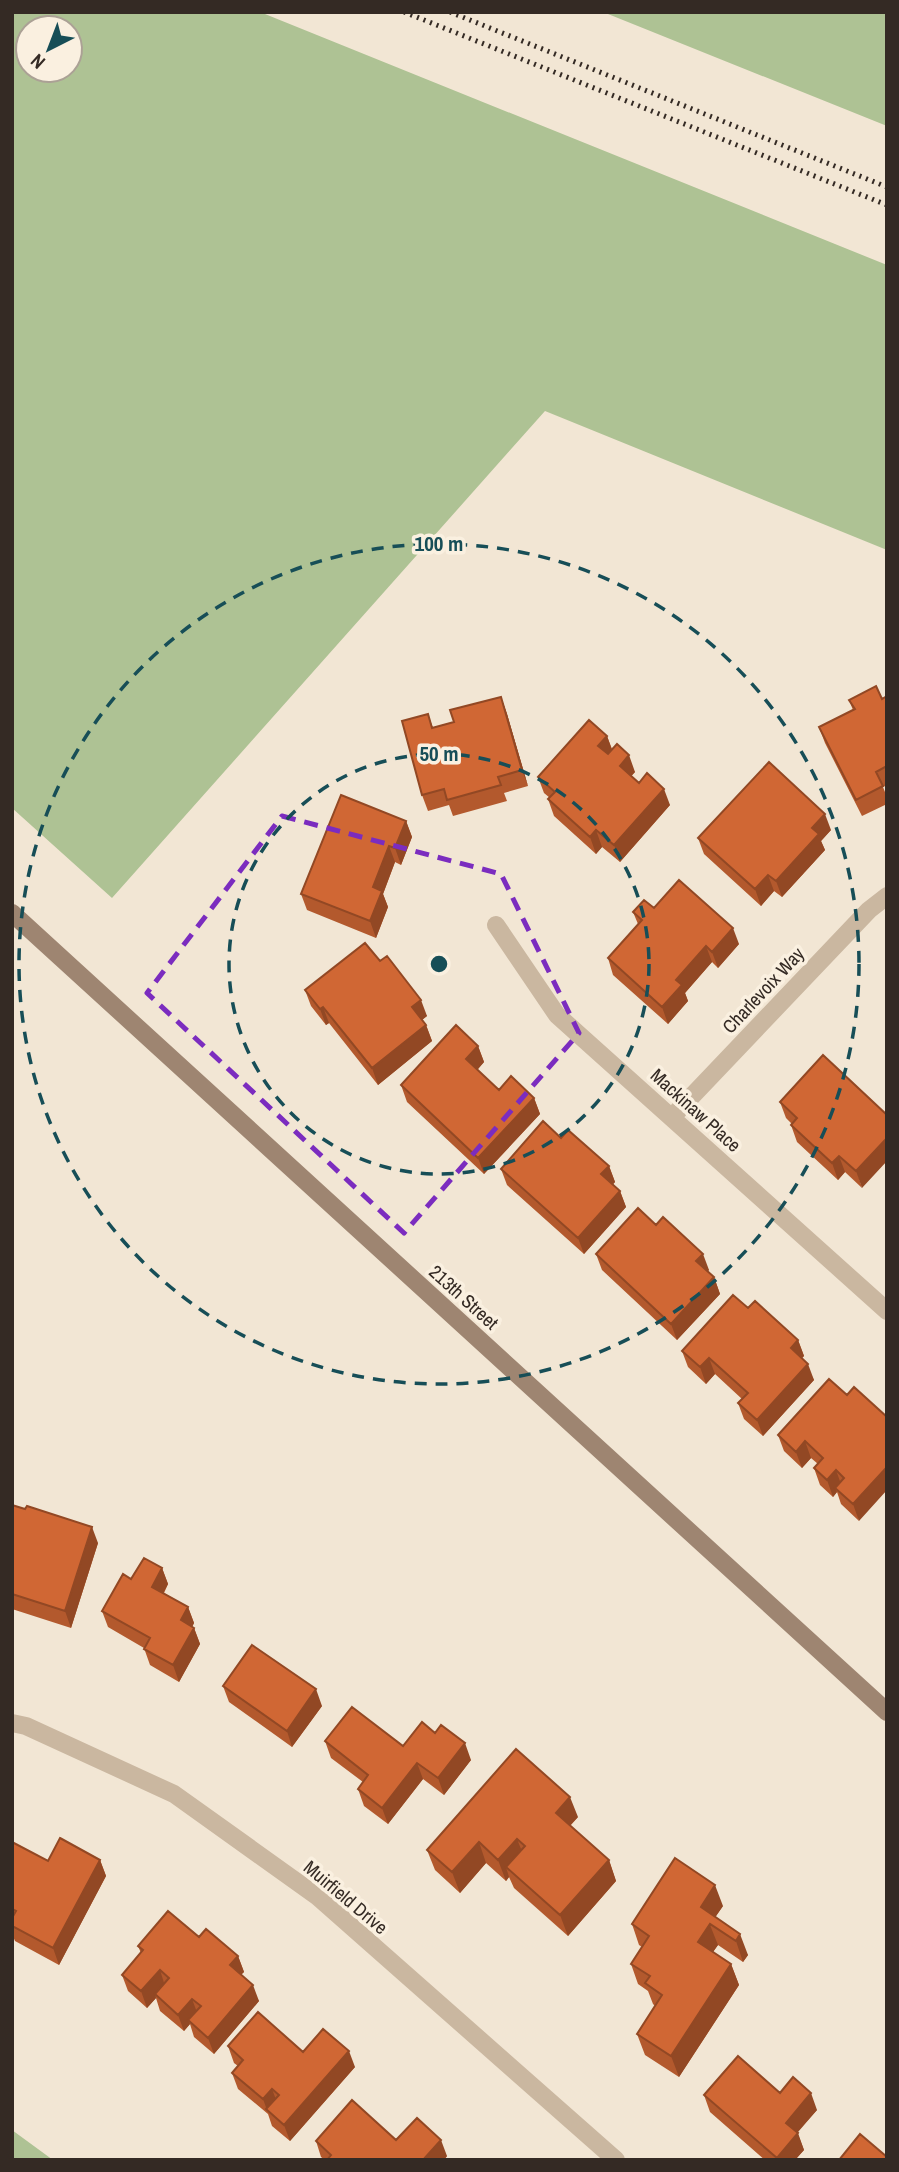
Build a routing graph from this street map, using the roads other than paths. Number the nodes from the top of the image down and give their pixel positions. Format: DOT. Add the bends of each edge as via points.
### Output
graph roads {
  1 [pos="887,896"];
  2 [pos="12,913"];
  3 [pos="496,925"];
  4 [pos="673,1116"];
  5 [pos="887,1311"];
  6 [pos="887,1712"];
  7 [pos="12,1723"];
  8 [pos="616,2160"];
  1 -- 4 [label="street, Charlevoix Way"];
  2 -- 6 [label="street, 213th Street"];
  3 -- 4 [label="street, Mackinaw Place" via="557,1015"];
  4 -- 5 [label="street, Mackinaw Place"];
  7 -- 8 [label="street, Muirfield Drive" via="174,1794 307,1889"];
}
